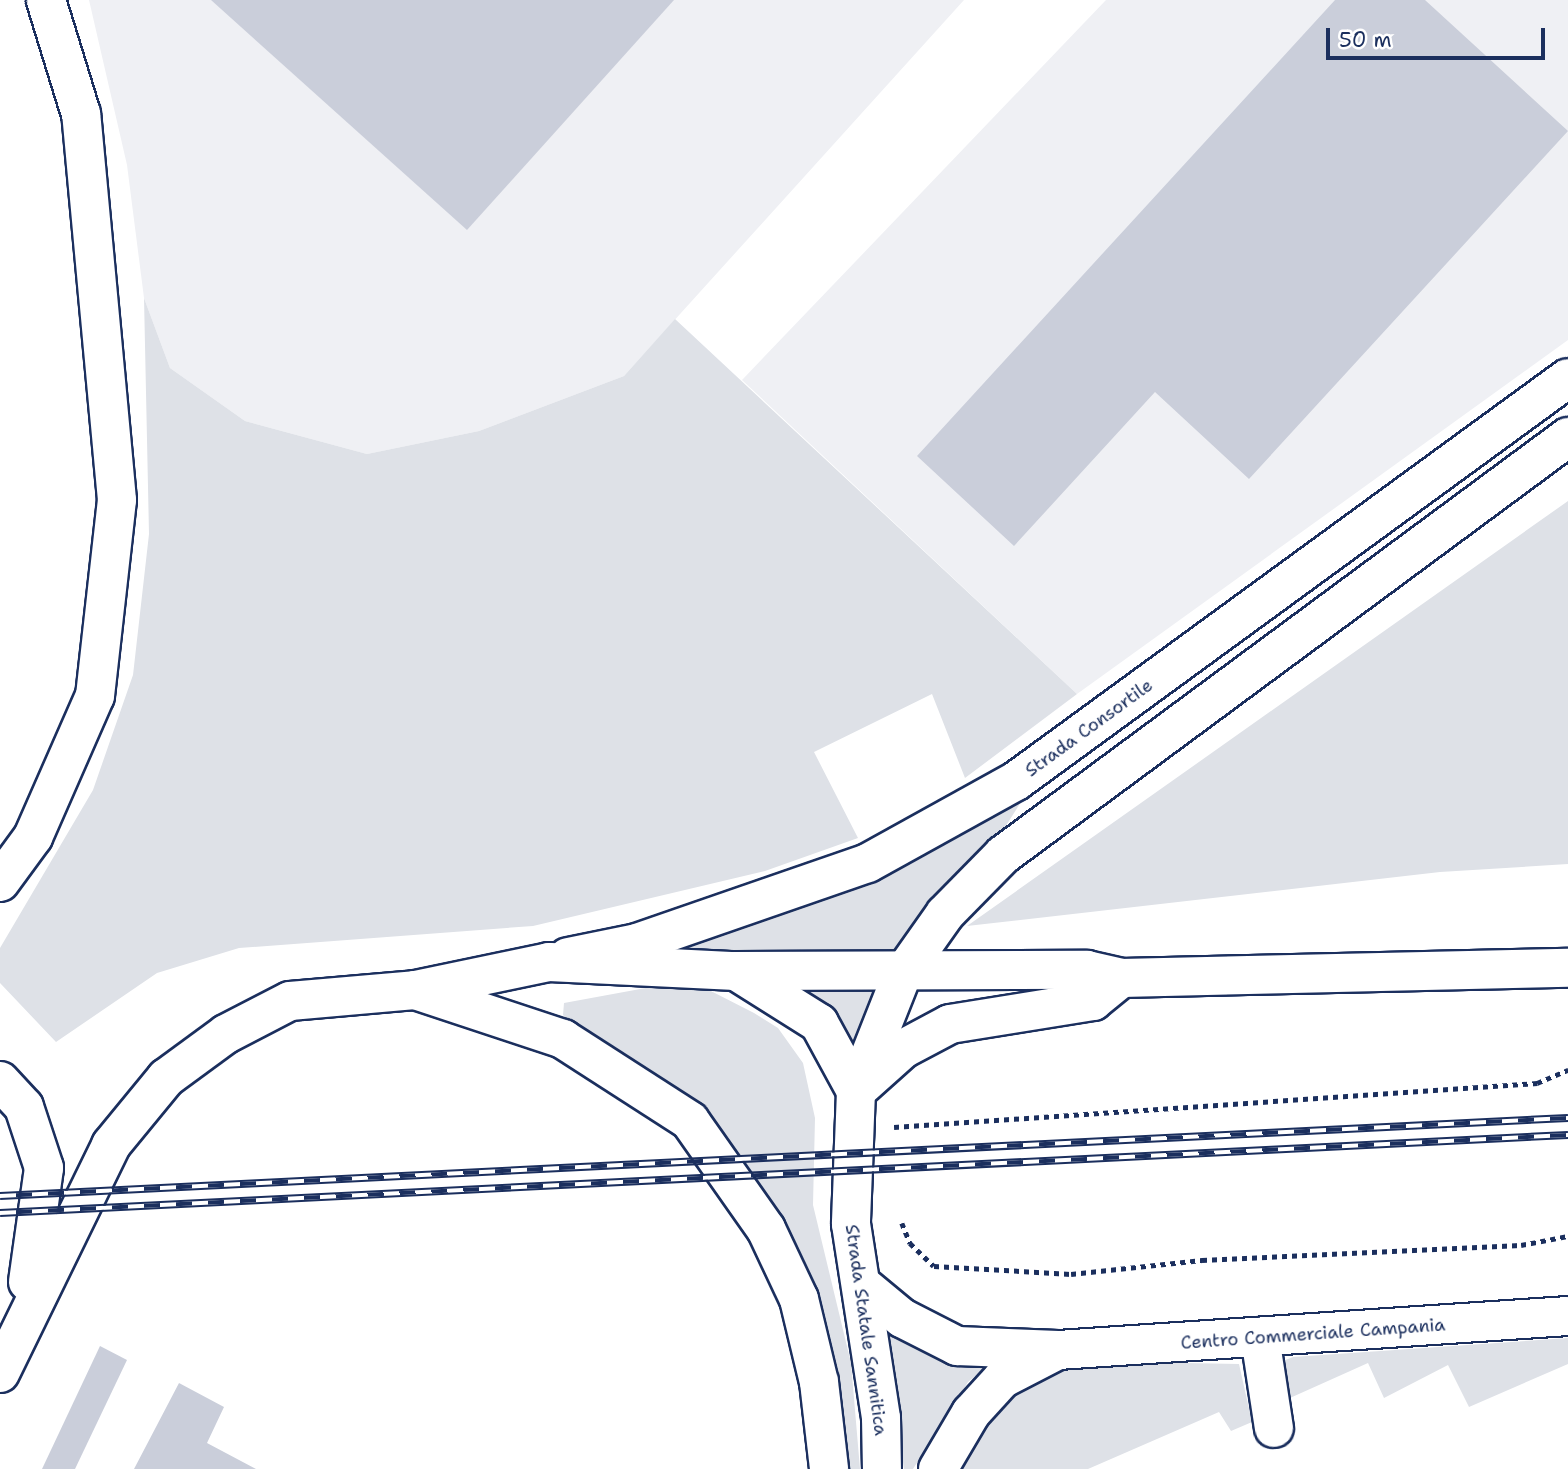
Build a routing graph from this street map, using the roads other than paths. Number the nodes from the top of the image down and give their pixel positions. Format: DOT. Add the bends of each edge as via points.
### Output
graph roads {
  1 [pos="46,0"];
  2 [pos="1568,378"];
  3 [pos="1568,437"];
  4 [pos="0,882"];
  5 [pos="549,962"];
  6 [pos="1568,968"];
  7 [pos="736,971"];
  8 [pos="902,975"];
  9 [pos="1121,978"];
  10 [pos="415,990"];
  11 [pos="0,1081"];
  12 [pos="856,1091"];
  13 [pos="862,1285"];
  14 [pos="1568,1317"];
  15 [pos="1261,1338"];
  16 [pos="1058,1350"];
  17 [pos="1,1372"];
  18 [pos="1274,1428"];
  19 [pos="829,1469"];
  20 [pos="882,1469"];
  21 [pos="938,1469"];
  1 -- 4 [label="main road" via="80,114 117,500 95,696 33,837"];
  2 -- 5 [label="main road, Strada Consortile" via="1016,781 867,863 637,943"];
  3 -- 8 [label="main road" via="1058,810 945,914"];
  5 -- 7 [label="main road"];
  5 -- 10 [label="main road"];
  6 -- 9 [label="main road"];
  7 -- 8 [label="main road"];
  7 -- 12 [label="main road" via="819,1023"];
  8 -- 9 [label="main road" via="1087,970"];
  8 -- 12 [label="main road"];
  9 -- 12 [label="main road" via="1093,1001 950,1024 904,1049"];
  10 -- 17 [label="main road" via="290,1002 226,1034 166,1079 111,1145"];
  10 -- 19 [label="main road" via="563,1039 690,1121 766,1229 799,1299 819,1382"];
  11 -- 17 [label="main road" via="24,1107 44,1168 36,1252"];
  12 -- 13 [label="main road, Strada Statale Sannitica" via="850,1224"];
  13 -- 16 [label="main road, Centro Commerciale Campania" via="902,1318 957,1346"];
  13 -- 20 [label="main road, Strada Statale Sannitica"];
  14 -- 15 [label="main road, Centro Commerciale Campania"];
  15 -- 16 [label="main road, Centro Commerciale Campania"];
  15 -- 18 [label="main road"];
  16 -- 21 [label="main road, Centro Commerciale Campania" via="1002,1379 971,1413"];
}
